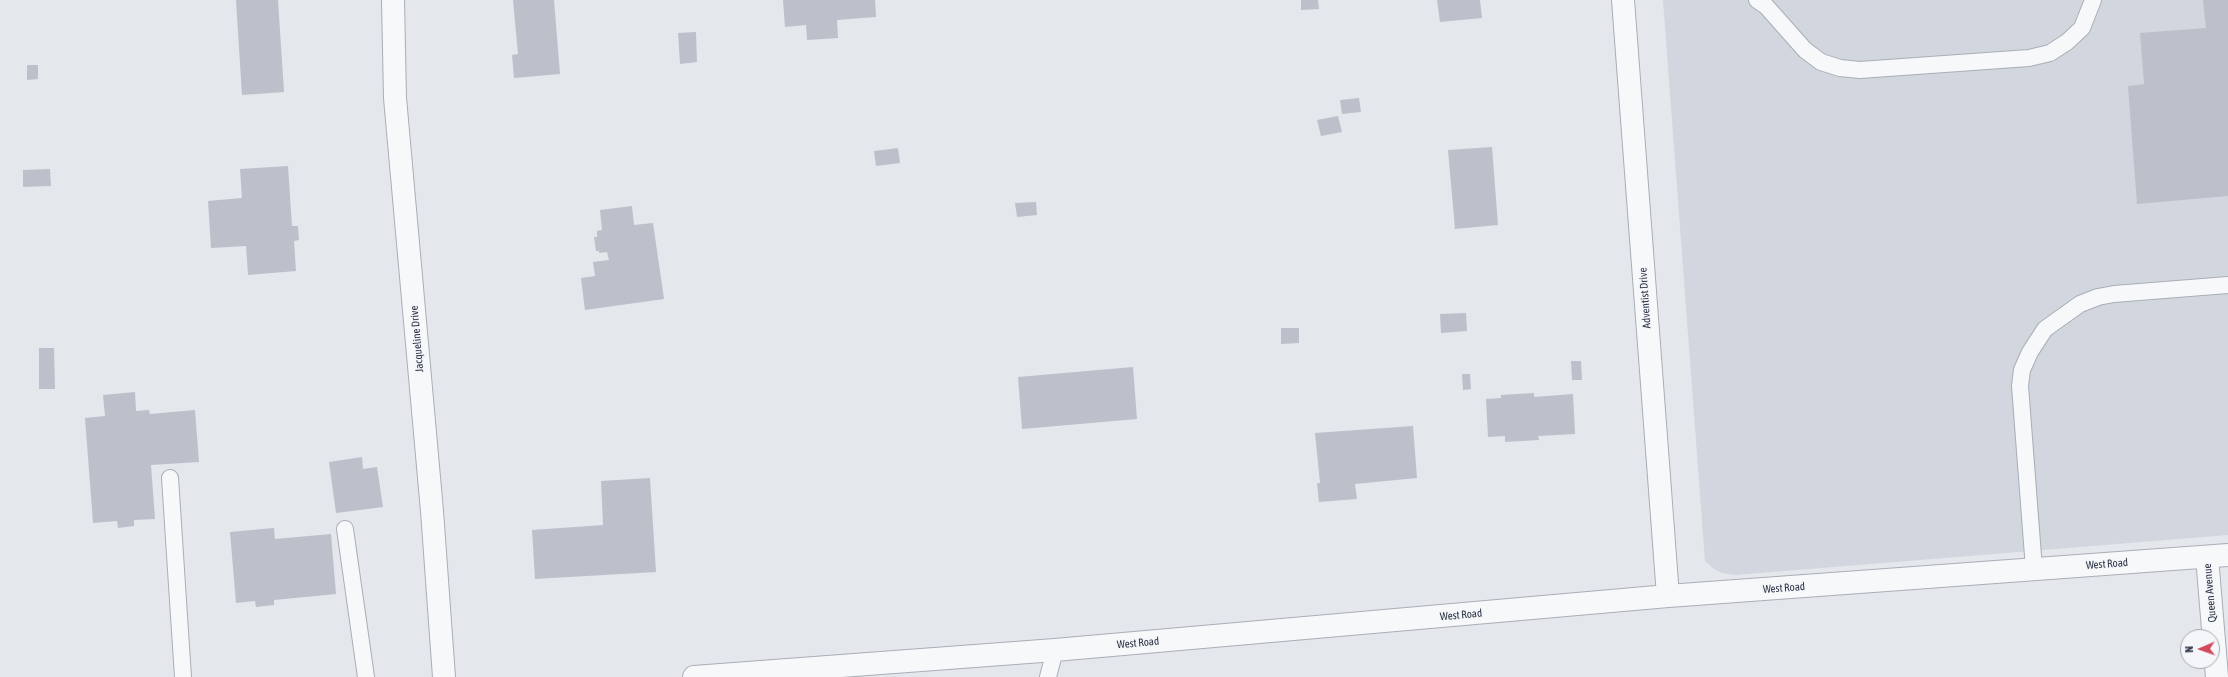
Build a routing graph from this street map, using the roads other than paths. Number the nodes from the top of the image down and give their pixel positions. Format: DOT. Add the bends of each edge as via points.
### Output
graph roads {
  1 [pos="393,0"];
  2 [pos="1623,0"];
  3 [pos="1757,0"];
  4 [pos="2093,0"];
  5 [pos="2228,285"];
  6 [pos="170,478"];
  7 [pos="345,529"];
  8 [pos="2218,556"];
  9 [pos="2034,570"];
  10 [pos="1668,596"];
  11 [pos="1055,650"];
  12 [pos="183,677"];
  13 [pos="366,677"];
  14 [pos="444,677"];
  15 [pos="694,677"];
  16 [pos="1048,677"];
  17 [pos="2217,677"];
  1 -- 14 [label="street, Jacqueline Drive" via="395,98"];
  2 -- 10 [label="street, Adventist Drive"];
  3 -- 4 [label="lane" via="1766,6 1805,50 1821,62 1840,68 1860,70 2029,58 2050,53 2082,28"];
  5 -- 9 [label="lane" via="2098,297 2080,304 2045,329 2022,370 2020,386"];
  6 -- 12 [label="lane"];
  7 -- 13 [label="lane"];
  8 -- 9 [label="street, West Road"];
  8 -- 17 [label="street, Queen Avenue"];
  9 -- 10 [label="street, West Road"];
  10 -- 11 [label="street, West Road"];
  11 -- 15 [label="street, West Road"];
  11 -- 16 [label="lane"];
}
